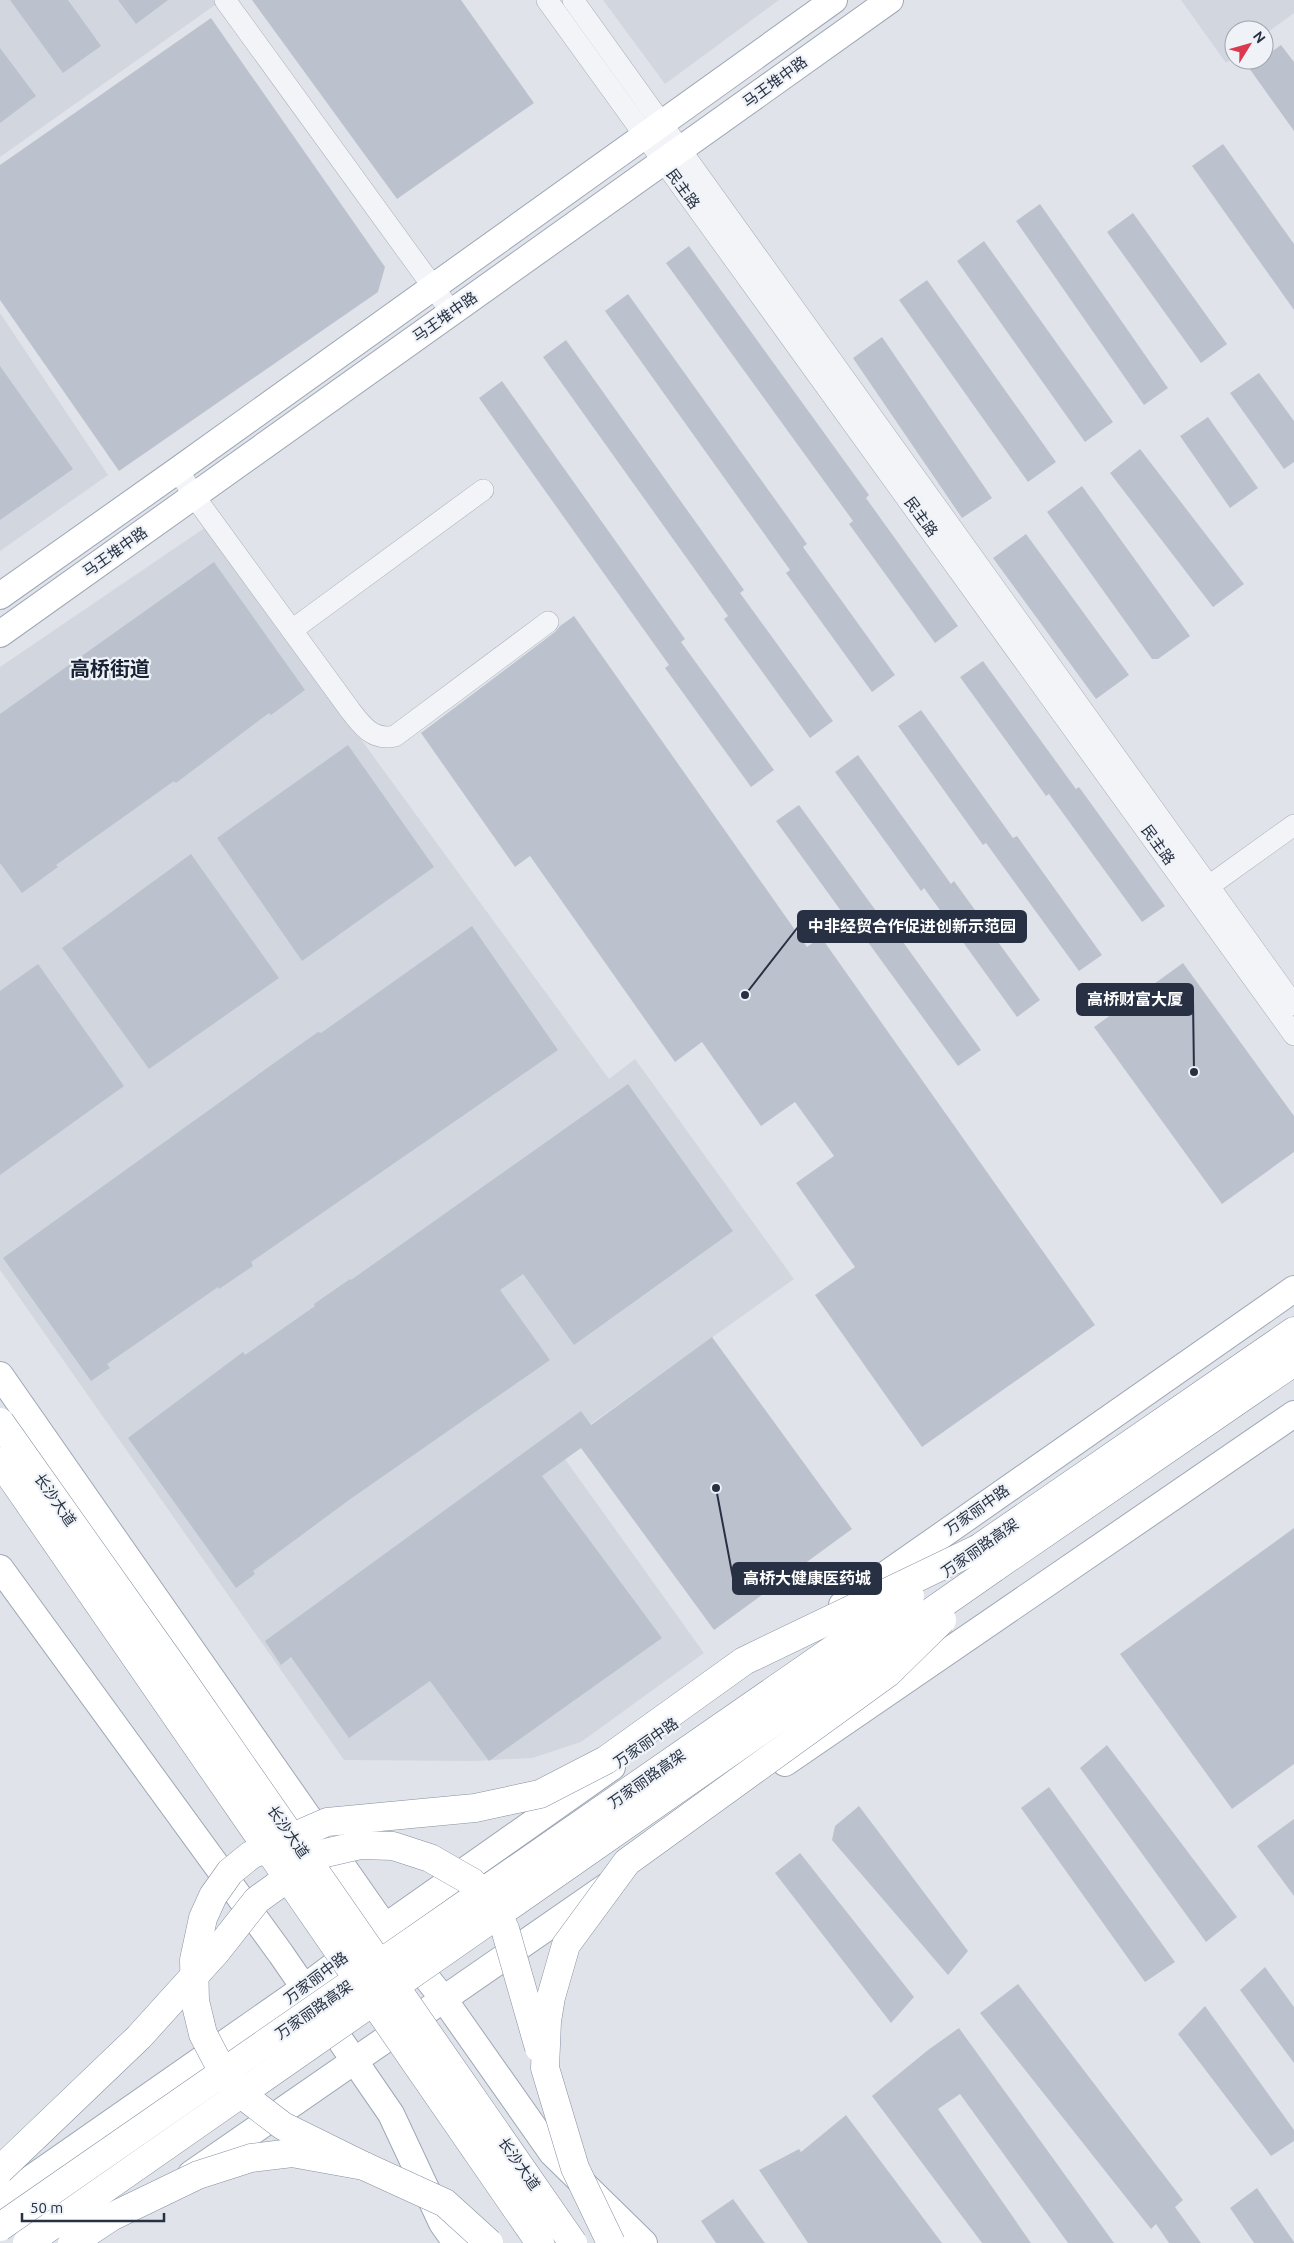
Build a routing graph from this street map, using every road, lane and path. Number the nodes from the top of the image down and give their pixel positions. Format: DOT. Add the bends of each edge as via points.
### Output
graph roads {
  1 [pos="225,0"];
  2 [pos="546,0"];
  3 [pos="573,0"];
  4 [pos="834,0"];
  5 [pos="890,0"];
  6 [pos="654,130"];
  7 [pos="672,156"];
  8 [pos="433,288"];
  9 [pos="452,313"];
  10 [pos="178,470"];
  11 [pos="483,490"];
  12 [pos="194,496"];
  13 [pos="0,596"];
  14 [pos="548,622"];
  15 [pos="292,630"];
  16 [pos="0,634"];
  17 [pos="1294,825"];
  18 [pos="1209,886"];
  19 [pos="1294,1005"];
  20 [pos="1294,1035"];
  21 [pos="1294,1289"];
  22 [pos="1294,1331"];
  23 [pos="1294,1362"];
  24 [pos="0,1375"];
  25 [pos="1294,1414"];
  26 [pos="0,1422"];
  27 [pos="0,1461"];
  28 [pos="987,1558"];
  29 [pos="0,1570"];
  30 [pos="385,1927"];
  31 [pos="304,1988"];
  32 [pos="443,1998"];
  33 [pos="354,2061"];
  34 [pos="545,2068"];
  35 [pos="364,2166"];
  36 [pos="0,2170"];
  37 [pos="0,2200"];
  38 [pos="0,2227"];
  39 [pos="27,2243"];
  40 [pos="72,2243"];
  41 [pos="92,2243"];
  42 [pos="456,2243"];
  43 [pos="489,2243"];
  44 [pos="540,2243"];
  45 [pos="573,2243"];
  46 [pos="611,2243"];
  47 [pos="644,2243"];
  1 -- 8 [label="street"];
  2 -- 6 [label="street, 民主路"];
  3 -- 6 [label="street, 民主路"];
  4 -- 6 [label="main road, 马王堆中路"];
  5 -- 7 [label="main road, 马王堆中路"];
  6 -- 7 [label="street, 民主路"];
  6 -- 8 [label="main road, 马王堆中路"];
  7 -- 9 [label="main road, 马王堆中路"];
  7 -- 18 [label="street, 民主路"];
  7 -- 20 [label="street, 民主路"];
  8 -- 9 [label="street"];
  8 -- 10 [label="main road, 马王堆中路"];
  9 -- 12 [label="main road, 马王堆中路"];
  10 -- 12 [label="street"];
  10 -- 13 [label="main road, 马王堆中路"];
  11 -- 15 [label="street"];
  12 -- 15 [label="street"];
  12 -- 16 [label="main road, 马王堆中路"];
  14 -- 15 [label="street" via="395,736 384,738 360,723"];
  17 -- 18 [label="street"];
  18 -- 19 [label="street, 民主路"];
  21 -- 30 [label="main road, 万家丽中路"];
  22 -- 28 [label="highway, 万家丽路高架"];
  23 -- 28 [label="highway, 万家丽路高架"];
  24 -- 30 [label="main road"];
  25 -- 32 [label="main road"];
  26 -- 45 [label="highway, 长沙大道, bridge"];
  27 -- 44 [label="highway, 长沙大道, bridge"];
  28 -- 34 [label="highway, bridge" via="888,1673 626,1862 566,1945 547,2021"];
  28 -- 35 [label="highway, bridge" via="744,1661 606,1760 540,1794 475,1808 327,1822 251,1855 230,1872 213,1896 203,1918 194,1960 195,2001 203,2034 226,2078 248,2100 283,2126"];
  28 -- 38 [label="highway, 万家丽路高架, bridge"];
  28 -- 39 [label="highway, 万家丽路高架, bridge"];
  29 -- 31 [label="main road"];
  30 -- 31 [label="main road, 万家丽中路"];
  30 -- 32 [label="main road"];
  31 -- 33 [label="main road"];
  31 -- 37 [label="main road, 万家丽中路"];
  32 -- 33 [label="main road"];
  32 -- 47 [label="main road" via="552,2153"];
  33 -- 41 [label="main road"];
  33 -- 42 [label="main road" via="391,2114 442,2223"];
  34 -- 36 [label="highway, bridge" via="505,1930 491,1902 472,1882 430,1858 393,1846 360,1845 321,1854 257,1900 216,1952 139,2037"];
  34 -- 46 [label="highway, bridge" via="576,2168"];
  35 -- 40 [label="highway, bridge" via="292,2153 251,2158 189,2180 111,2217"];
  35 -- 43 [label="highway, bridge" via="445,2203"];
}
